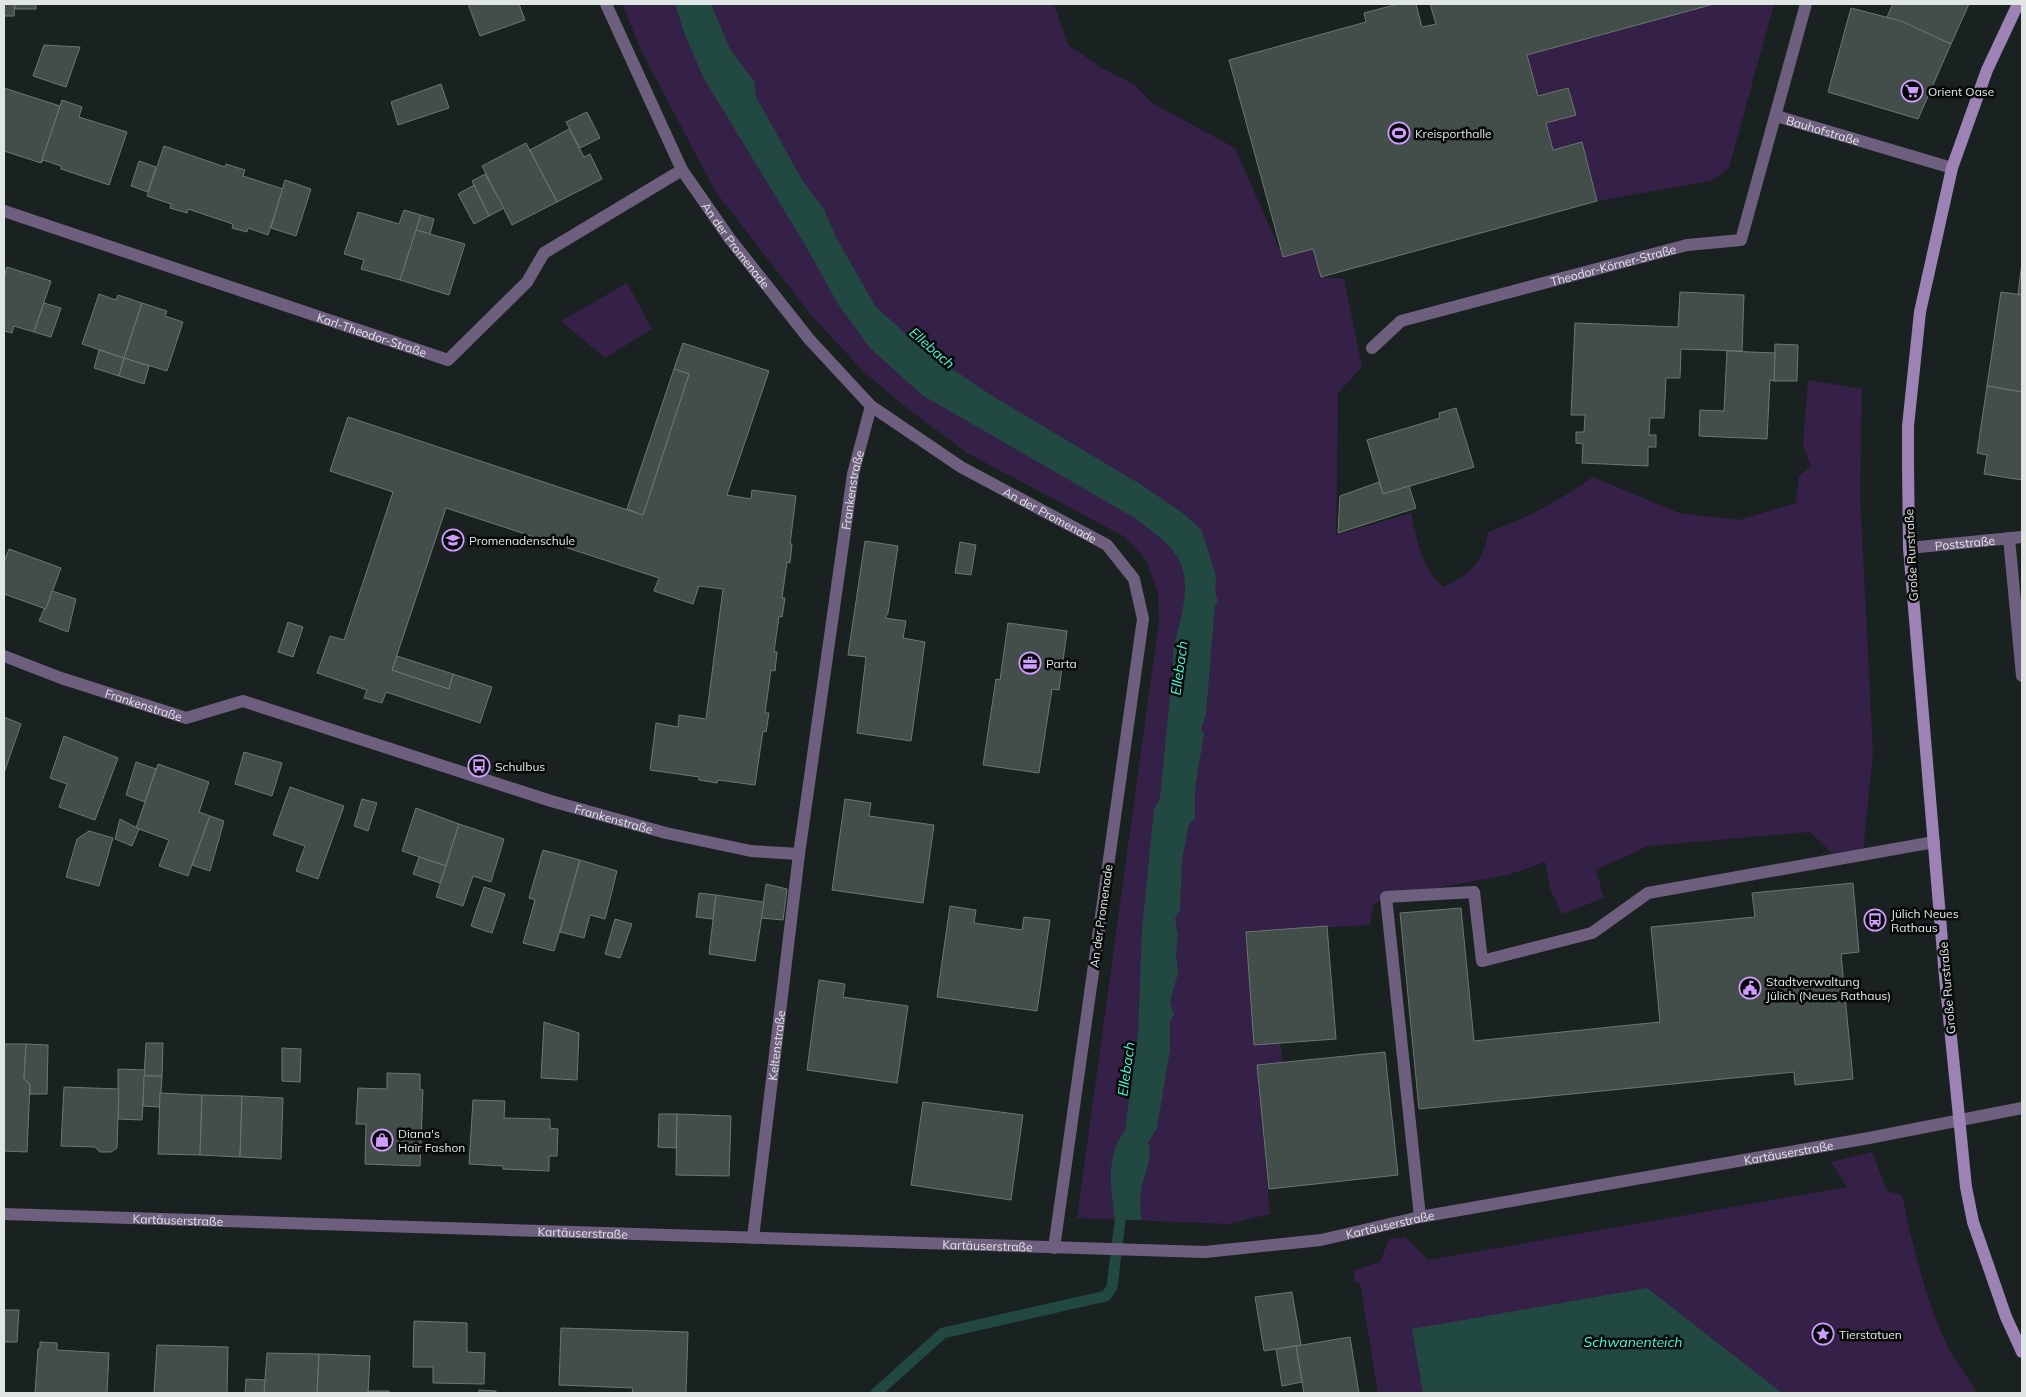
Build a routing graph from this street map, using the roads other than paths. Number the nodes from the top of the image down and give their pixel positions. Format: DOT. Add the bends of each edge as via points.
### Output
graph roads {
  1 [pos="606,4"];
  2 [pos="1806,4"];
  3 [pos="2018,4"];
  4 [pos="1776,116"];
  5 [pos="1952,168"];
  6 [pos="682,170"];
  7 [pos="4,211"];
  8 [pos="1372,348"];
  9 [pos="871,406"];
  10 [pos="2016,538"];
  11 [pos="1909,548"];
  12 [pos="4,656"];
  13 [pos="2022,676"];
  14 [pos="1934,842"];
  15 [pos="799,854"];
  16 [pos="2016,1109"];
  17 [pos="1958,1121"];
  18 [pos="4,1214"];
  19 [pos="1420,1217"];
  20 [pos="752,1238"];
  21 [pos="1054,1248"];
  22 [pos="2022,1352"];
  1 -- 6 [label="street, An der Promenade"];
  2 -- 4 [label="street, Bauhofstraße"];
  3 -- 5 [label="main road, Große Rurstraße" via="1987,70"];
  4 -- 5 [label="street, Bauhofstraße"];
  4 -- 8 [label="street, Theodor-Körner-Straße" via="1741,240 1687,245 1401,321"];
  5 -- 11 [label="main road, Große Rurstraße" via="1920,312 1908,426"];
  6 -- 7 [label="street, Karl-Theodor-Straße" via="544,253 527,282 448,360"];
  6 -- 9 [label="street, An der Promenade" via="730,239 809,339"];
  9 -- 15 [label="street, Frankenstraße" via="853,474"];
  9 -- 21 [label="street, An der Promenade" via="960,467 1107,545 1134,579 1138,595 1143,619"];
  10 -- 11 [label="street, Poststraße"];
  10 -- 13 [label="street"];
  11 -- 14 [label="main road, Große Rurstraße"];
  12 -- 15 [label="street, Frankenstraße" via="186,718 243,701 551,801 666,833 751,850"];
  14 -- 17 [label="main road, Große Rurstraße"];
  14 -- 19 [label="street" via="1648,893 1592,934 1482,961 1474,892 1386,897"];
  15 -- 20 [label="street, Keltenstraße"];
  16 -- 17 [label="street"];
  17 -- 19 [label="street, Kartäuserstraße"];
  17 -- 22 [label="main road, Große Rurstraße" via="1973,1222 2006,1317"];
  18 -- 20 [label="street, Kartäuserstraße"];
  19 -- 21 [label="street, Kartäuserstraße" via="1321,1240 1205,1252"];
  20 -- 21 [label="street, Kartäuserstraße"];
}
